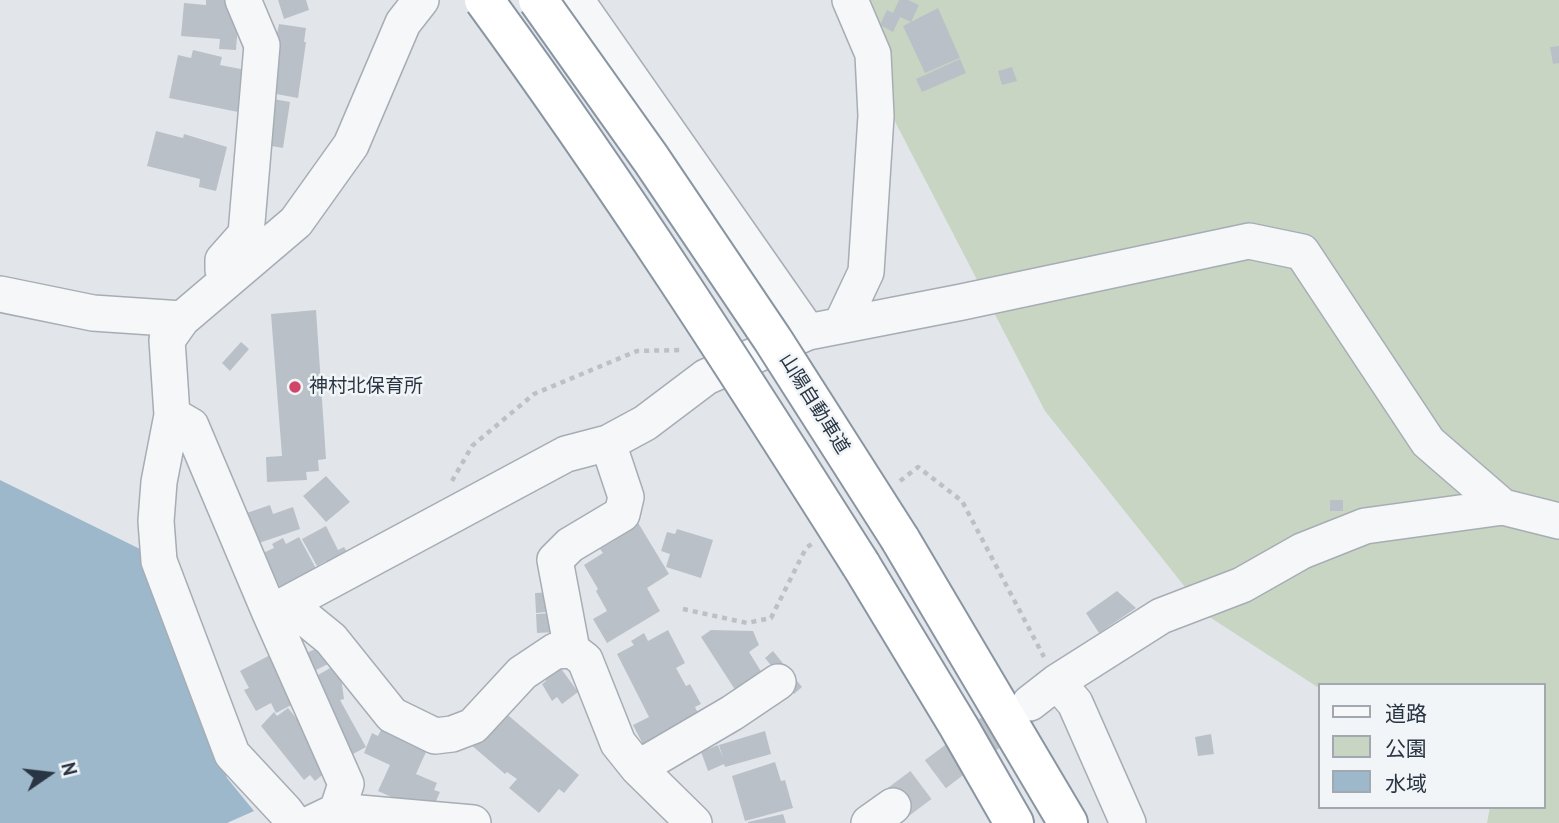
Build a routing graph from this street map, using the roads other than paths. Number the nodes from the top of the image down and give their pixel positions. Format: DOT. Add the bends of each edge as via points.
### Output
graph roads {
  1 [pos="243,0"];
  2 [pos="421,0"];
  3 [pos="484,0"];
  4 [pos="538,0"];
  5 [pos="576,0"];
  6 [pos="850,0"];
  7 [pos="223,285"];
  8 [pos="0,294"];
  9 [pos="182,319"];
  10 [pos="825,329"];
  11 [pos="172,415"];
  12 [pos="608,443"];
  13 [pos="1503,507"];
  14 [pos="1559,521"];
  15 [pos="279,609"];
  16 [pos="572,650"];
  17 [pos="778,682"];
  18 [pos="1057,682"];
  19 [pos="1030,703"];
  20 [pos="638,768"];
  21 [pos="324,817"];
  22 [pos="294,823"];
  23 [pos="473,823"];
  24 [pos="694,823"];
  25 [pos="1014,823"];
  26 [pos="1068,823"];
  27 [pos="1128,823"];
  1 -- 7 [label="street" via="262,45 246,234 223,260"];
  2 -- 7 [label="street" via="403,23 351,145 296,222"];
  3 -- 25 [label="highway, bridge" via="742,377 861,565"];
  4 -- 26 [label="highway, 山陽自動車道, bridge" via="773,340 900,539"];
  5 -- 10 [label="street"];
  6 -- 10 [label="street" via="873,54 876,116 866,272"];
  7 -- 9 [label="street"];
  8 -- 9 [label="street" via="93,313"];
  9 -- 11 [label="street" via="167,340"];
  10 -- 12 [label="street" via="706,377"];
  10 -- 13 [label="street" via="1249,241 1302,252 1428,442"];
  11 -- 15 [label="street" via="191,426"];
  11 -- 22 [label="street" via="159,482 159,561 232,754"];
  12 -- 15 [label="street" via="566,454"];
  12 -- 16 [label="street" via="626,497 622,514 570,545 555,560"];
  13 -- 14 [label="street"];
  13 -- 18 [label="street" via="1365,526 1302,551 1242,585 1161,616"];
  15 -- 16 [label="street" via="331,639 391,715 435,736 473,726 522,673 555,651"];
  15 -- 21 [label="street" via="346,784"];
  16 -- 20 [label="street" via="585,660 618,743"];
  17 -- 20 [label="street"];
  18 -- 19 [label="street"];
  18 -- 27 [label="street" via="1075,703"];
  20 -- 24 [label="street"];
  21 -- 23 [label="street"];
}
